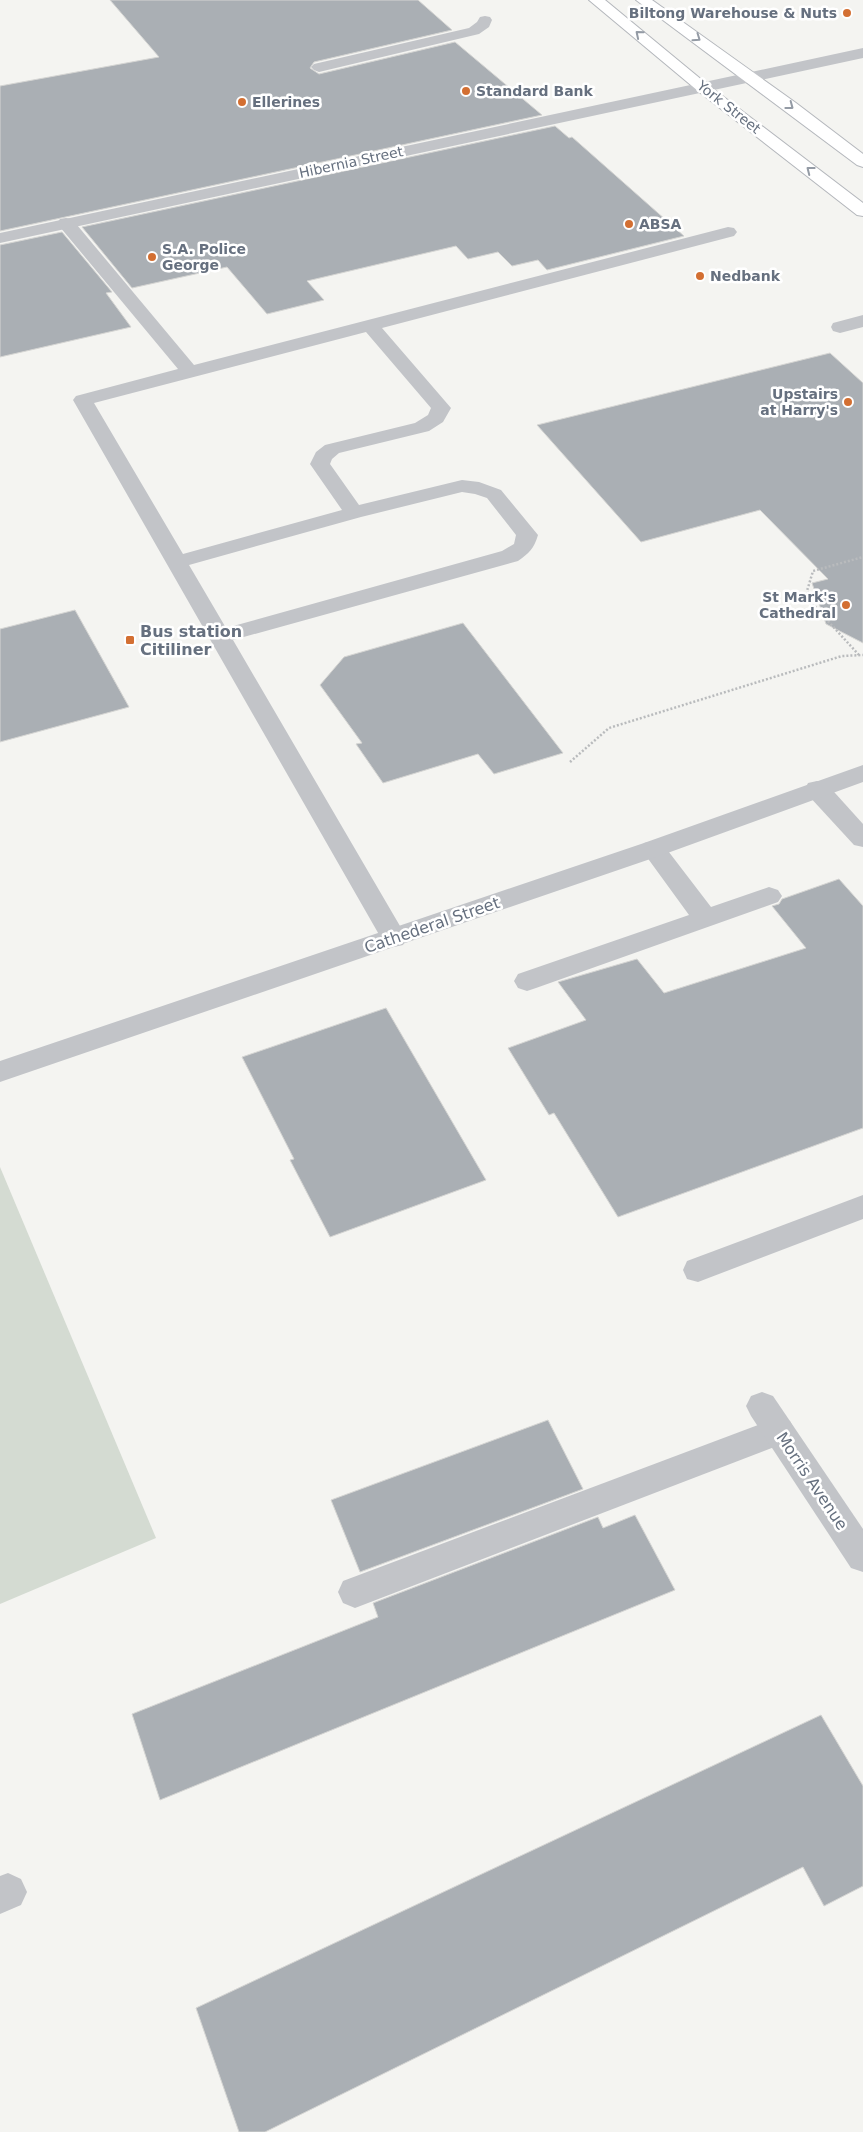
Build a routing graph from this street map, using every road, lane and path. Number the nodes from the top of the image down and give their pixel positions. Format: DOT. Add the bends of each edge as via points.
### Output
graph roads {
  1 [pos="596,0"];
  2 [pos="643,0"];
  3 [pos="485,20"];
  4 [pos="863,54"];
  5 [pos="319,67"];
  6 [pos="751,77"];
  7 [pos="703,88"];
  8 [pos="863,162"];
  9 [pos="863,212"];
  10 [pos="66,223"];
  11 [pos="728,232"];
  12 [pos="0,238"];
  13 [pos="863,321"];
  14 [pos="370,325"];
  15 [pos="840,326"];
  16 [pos="190,372"];
  17 [pos="354,513"];
  18 [pos="863,557"];
  19 [pos="177,562"];
  20 [pos="220,637"];
  21 [pos="861,655"];
  22 [pos="570,762"];
  23 [pos="863,773"];
  24 [pos="817,789"];
  25 [pos="863,839"];
  26 [pos="653,849"];
  27 [pos="769,896"];
  28 [pos="705,918"];
  29 [pos="394,938"];
  30 [pos="527,981"];
  31 [pos="0,1072"];
  32 [pos="863,1207"];
  33 [pos="698,1270"];
  34 [pos="863,1556"];
  35 [pos="355,1592"];
  7 -- 1 [label="main road, York Street, one-way"];
  2 -- 6 [label="main road, one-way"];
  3 -- 5 [label="street" via="480,28 459,35"];
  4 -- 6 [label="street, Hibernia Street"];
  6 -- 7 [label="street, Hibernia Street"];
  6 -- 8 [label="main road, one-way"];
  9 -- 7 [label="main road, York Street, one-way"];
  7 -- 10 [label="street, Hibernia Street"];
  10 -- 12 [label="street, Hibernia Street"];
  10 -- 16 [label="street"];
  11 -- 14 [label="street"];
  13 -- 15 [label="street"];
  14 -- 16 [label="street"];
  14 -- 17 [label="street" via="440,408 436,418 422,427 332,449 323,456 320,464"];
  16 -- 19 [label="street" via="83,400"];
  17 -- 19 [label="street"];
  17 -- 20 [label="street" via="462,486 479,488 494,494 527,535 524,547 510,556"];
  18 -- 21 [label="path" via="814,571 807,591 816,608"];
  19 -- 20 [label="street"];
  20 -- 29 [label="street"];
  21 -- 22 [label="path" via="842,656 609,728"];
  23 -- 24 [label="street, Cathederal Street"];
  24 -- 25 [label="street"];
  24 -- 26 [label="street, Cathederal Street"];
  26 -- 28 [label="street"];
  26 -- 29 [label="street, Cathederal Street"];
  27 -- 28 [label="street"];
  28 -- 30 [label="street"];
  29 -- 31 [label="street, Cathederal Street"];
  32 -- 33 [label="street"];
  34 -- 35 [label="street, Morris Avenue" via="770,1419"];
}
